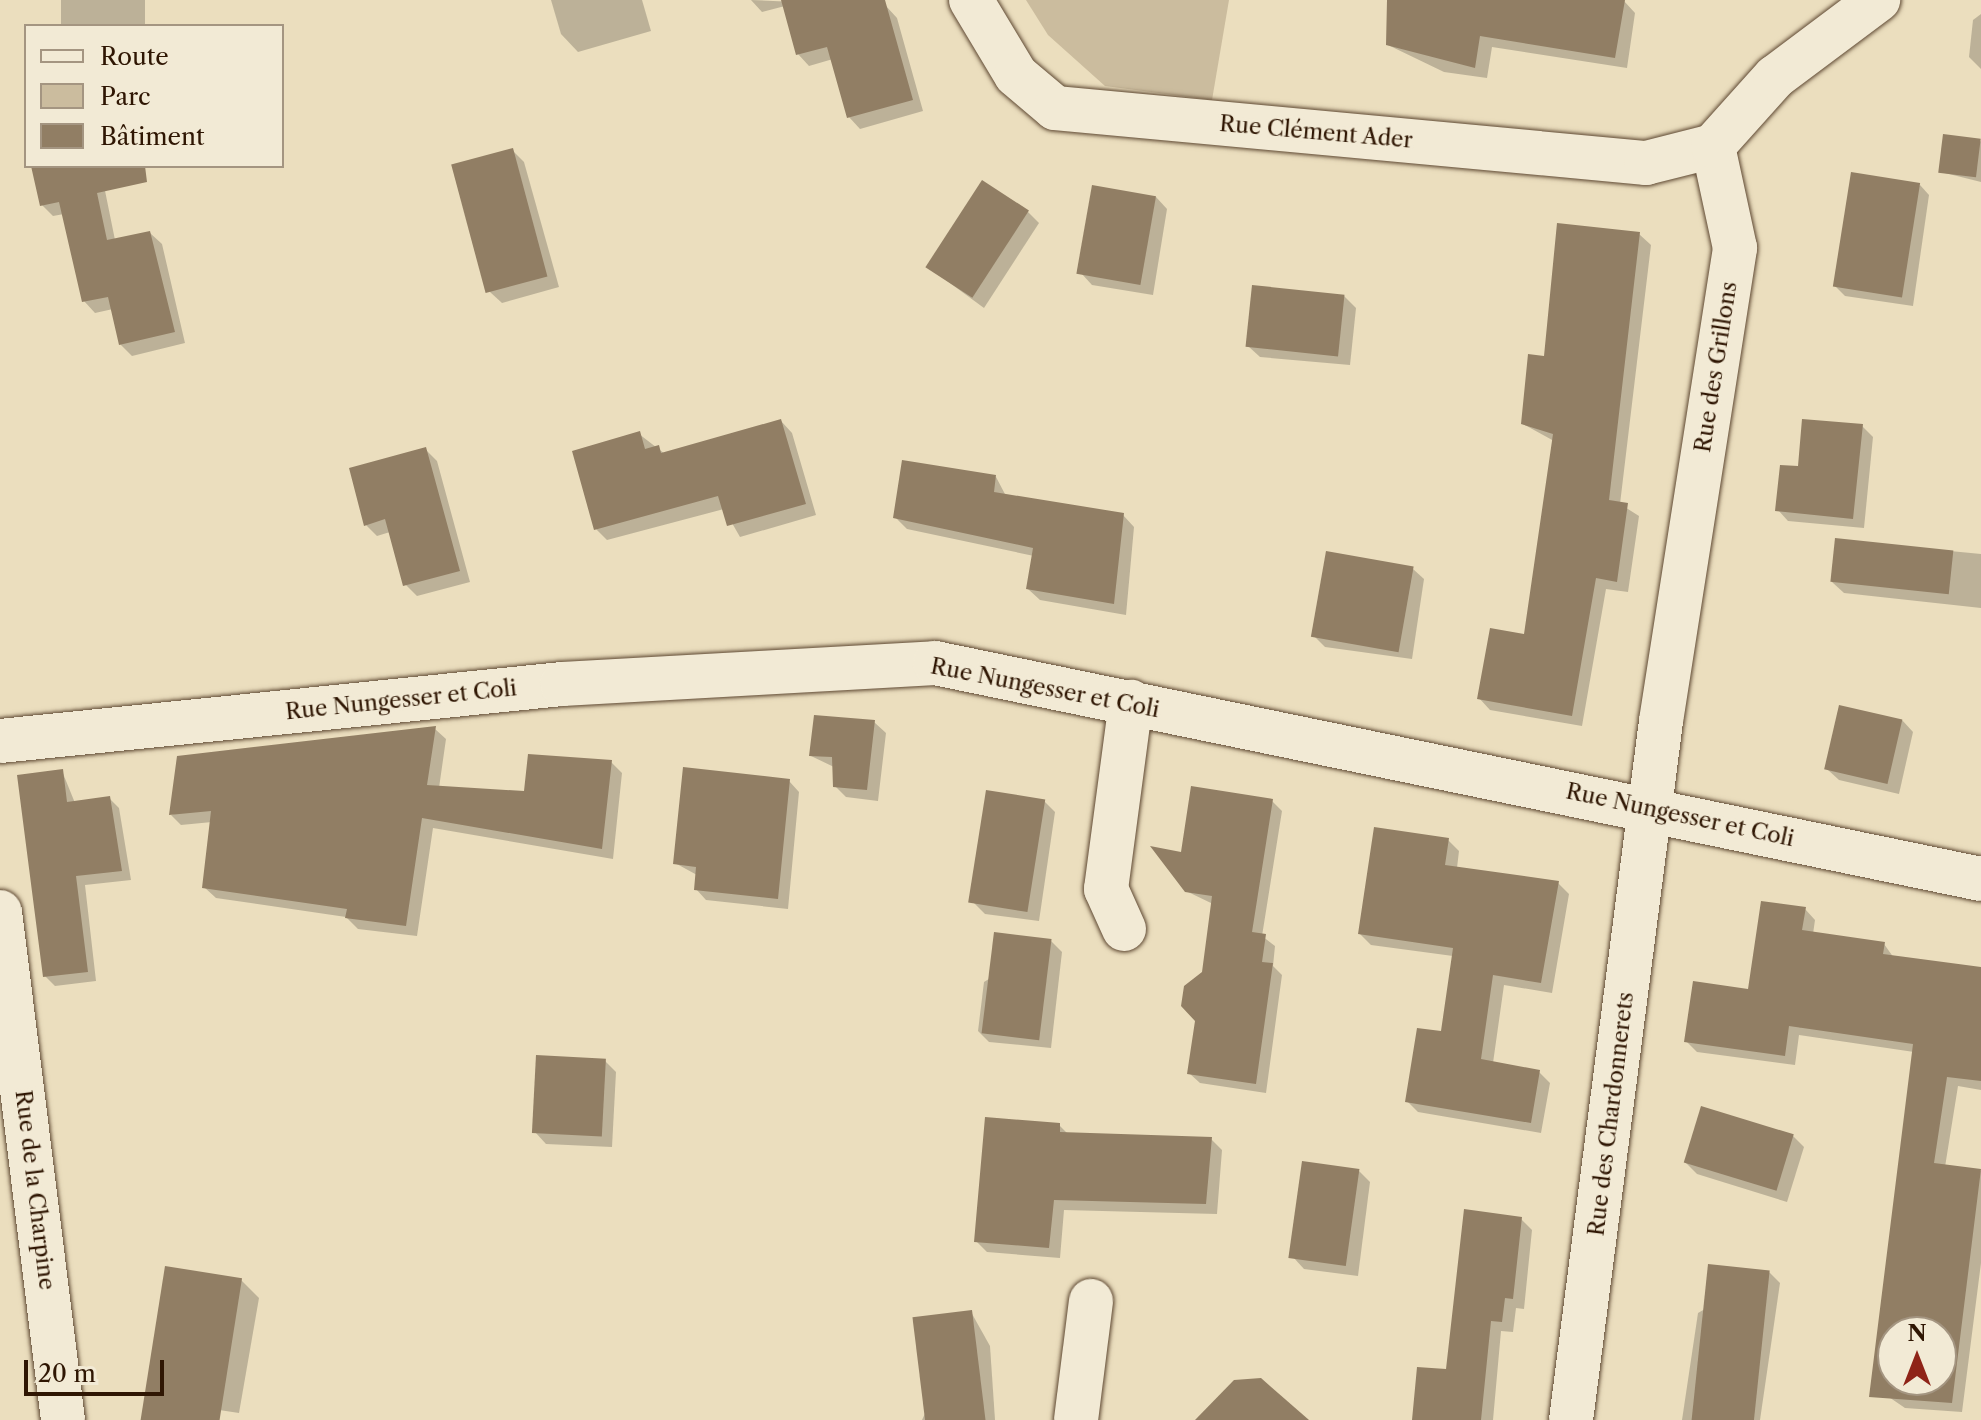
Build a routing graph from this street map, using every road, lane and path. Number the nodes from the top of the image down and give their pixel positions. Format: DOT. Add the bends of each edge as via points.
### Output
graph roads {
  1 [pos="971,0"];
  2 [pos="1878,0"];
  3 [pos="1713,146"];
  4 [pos="1131,702"];
  5 [pos="0,741"];
  6 [pos="1650,808"];
  7 [pos="1981,879"];
  8 [pos="0,912"];
  9 [pos="1124,929"];
  10 [pos="1091,1301"];
  11 [pos="63,1420"];
  12 [pos="1076,1420"];
  13 [pos="1571,1420"];
  1 -- 3 [label="street, Rue Clément Ader" via="1016,75 1055,108 1646,163"];
  2 -- 3 [label="street" via="1775,77"];
  3 -- 6 [label="street, Rue des Grillons" via="1735,248"];
  4 -- 5 [label="street, Rue Nungesser et Coli" via="935,663 562,684"];
  4 -- 6 [label="street, Rue Nungesser et Coli"];
  4 -- 9 [label="street" via="1106,889"];
  6 -- 7 [label="street, Rue Nungesser et Coli"];
  6 -- 13 [label="street, Rue des Chardonnerets"];
  8 -- 11 [label="street, Rue de la Charpine"];
  10 -- 12 [label="street"];
}
